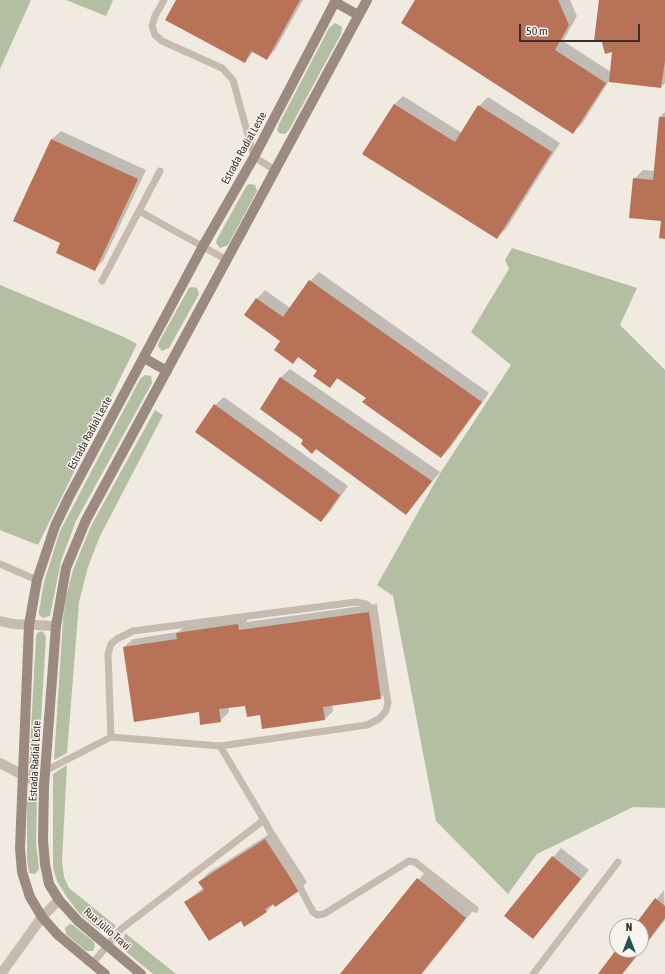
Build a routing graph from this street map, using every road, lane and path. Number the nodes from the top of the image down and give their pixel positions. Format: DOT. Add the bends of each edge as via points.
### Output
graph roads {
  1 [pos="164,0"];
  2 [pos="367,0"];
  3 [pos="336,1"];
  4 [pos="358,15"];
  5 [pos="254,157"];
  6 [pos="275,170"];
  7 [pos="160,171"];
  8 [pos="139,212"];
  9 [pos="203,246"];
  10 [pos="227,260"];
  11 [pos="102,281"];
  12 [pos="144,358"];
  13 [pos="167,371"];
  14 [pos="0,564"];
  15 [pos="37,580"];
  16 [pos="0,621"];
  17 [pos="29,625"];
  18 [pos="56,626"];
  19 [pos="111,737"];
  20 [pos="220,746"];
  21 [pos="0,763"];
  22 [pos="45,771"];
  23 [pos="22,776"];
  24 [pos="44,786"];
  25 [pos="264,820"];
  26 [pos="618,862"];
  27 [pos="59,900"];
  28 [pos="475,909"];
  29 [pos="42,917"];
  30 [pos="108,946"];
  31 [pos="92,964"];
  32 [pos="1,974"];
  33 [pos="104,974"];
  34 [pos="141,974"];
  35 [pos="533,974"];
  1 -- 5 [label="lane" via="152,26 154,35 222,68 233,80"];
  2 -- 4 [label="street, Estrada Radial Leste"];
  3 -- 4 [label="street"];
  3 -- 5 [label="street, Estrada Radial Leste"];
  4 -- 6 [label="street, Estrada Radial Leste"];
  5 -- 6 [label="lane"];
  5 -- 9 [label="street, Estrada Radial Leste"];
  6 -- 10 [label="street, Estrada Radial Leste"];
  7 -- 8 [label="lane"];
  8 -- 9 [label="lane"];
  8 -- 11 [label="lane"];
  9 -- 10 [label="lane"];
  9 -- 12 [label="street, Estrada Radial Leste"];
  10 -- 13 [label="street, Estrada Radial Leste"];
  12 -- 13 [label="street"];
  12 -- 15 [label="street, Estrada Radial Leste" via="55,526"];
  13 -- 18 [label="street, Estrada Radial Leste" via="76,542 66,568"];
  14 -- 15 [label="lane"];
  15 -- 17 [label="street, Estrada Radial Leste"];
  16 -- 17 [label="street"];
  17 -- 18 [label="street"];
  17 -- 23 [label="street, Estrada Radial Leste"];
  18 -- 22 [label="street, Estrada Radial Leste"];
  19 -- 20 [label="lane"];
  19 -- 20 [label="lane" via="108,654 111,644 133,631 356,602 373,609 388,703 386,711 379,719 367,725"];
  19 -- 22 [label="lane"];
  20 -- 25 [label="lane"];
  21 -- 23 [label="street"];
  22 -- 24 [label="street, Estrada Radial Leste"];
  23 -- 24 [label="street"];
  23 -- 29 [label="street, Estrada Radial Leste" via="22,872 30,897"];
  24 -- 27 [label="street, Estrada Radial Leste" via="45,864 49,884"];
  25 -- 28 [label="lane" via="313,912 318,915 324,914 409,861 415,862"];
  25 -- 30 [label="lane" via="121,929"];
  26 -- 35 [label="lane"];
  27 -- 29 [label="street"];
  27 -- 30 [label="street, Rua Júlio Travi" via="78,921"];
  29 -- 31 [label="street" via="58,935"];
  29 -- 32 [label="street"];
  30 -- 31 [label="lane"];
  30 -- 34 [label="street, Rua Júlio Travi"];
  31 -- 33 [label="street"];
}
